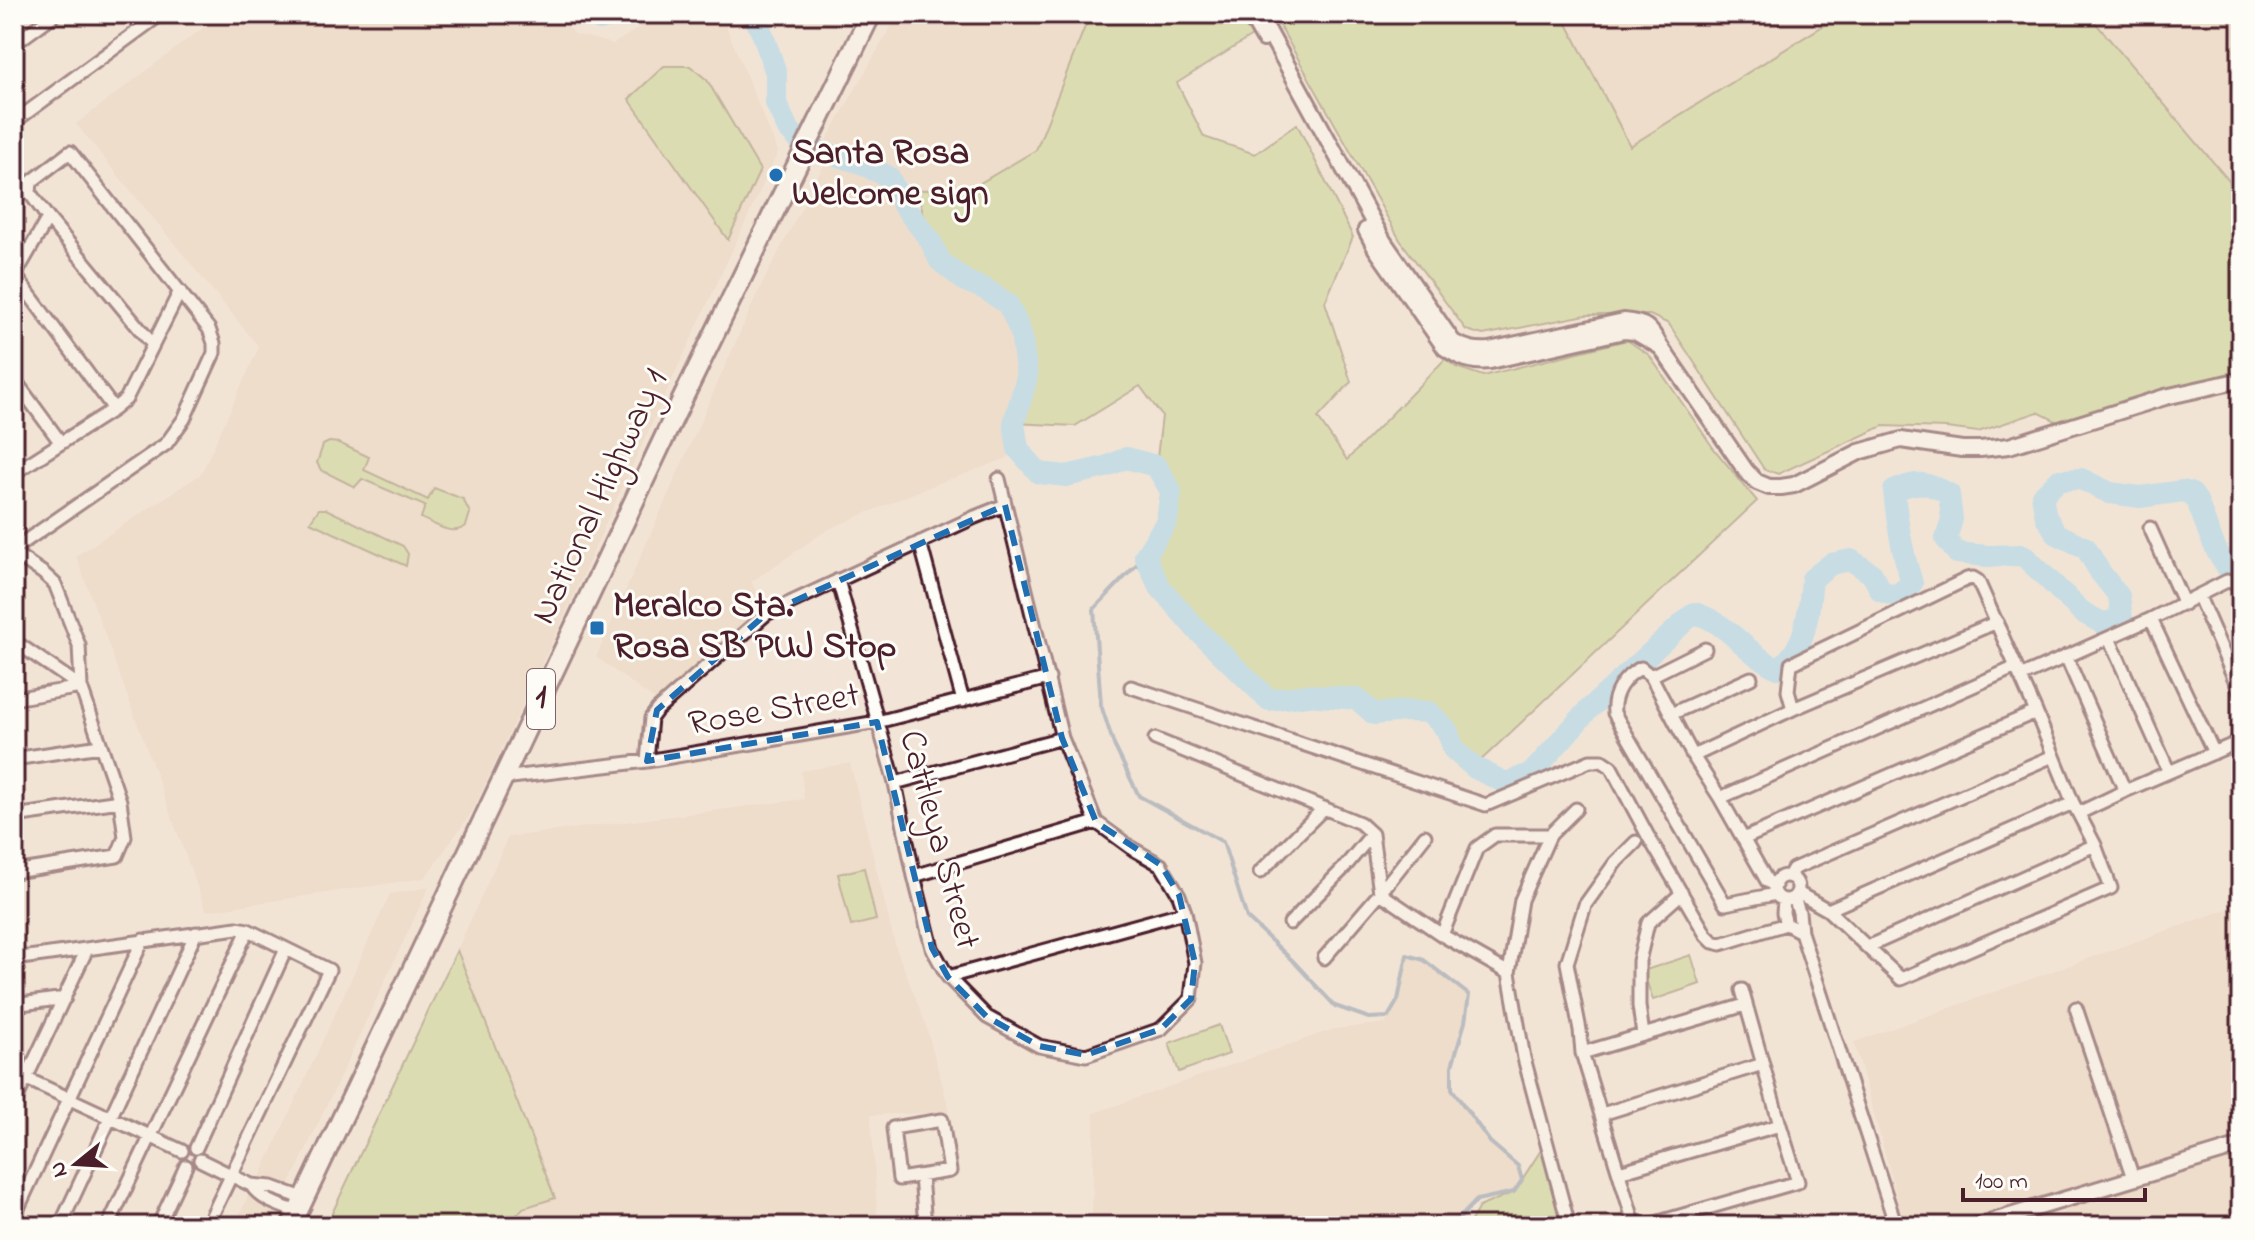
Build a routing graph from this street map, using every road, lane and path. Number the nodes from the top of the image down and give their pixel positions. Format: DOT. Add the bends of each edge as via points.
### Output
graph roads {
  1 [pos="55,14"];
  2 [pos="161,14"];
  3 [pos="871,14"];
  4 [pos="1245,14"];
  5 [pos="1259,14"];
  6 [pos="14,44"];
  7 [pos="14,122"];
  8 [pos="48,218"];
  9 [pos="15,276"];
  10 [pos="180,291"];
  11 [pos="153,345"];
  12 [pos="1660,346"];
  13 [pos="14,379"];
  14 [pos="2241,380"];
  15 [pos="114,409"];
  16 [pos="61,443"];
  17 [pos="14,473"];
  18 [pos="999,479"];
  19 [pos="1005,505"];
  20 [pos="2150,528"];
  21 [pos="920,542"];
  22 [pos="14,551"];
  23 [pos="838,580"];
  24 [pos="2241,585"];
  25 [pos="2199,597"];
  26 [pos="2184,604"];
  27 [pos="2151,619"];
  28 [pos="1997,622"];
  29 [pos="2109,638"];
  30 [pos="14,641"];
  31 [pos="1705,649"];
  32 [pos="2066,656"];
  33 [pos="2018,672"];
  34 [pos="1651,676"];
  35 [pos="1049,678"];
  36 [pos="1751,678"];
  37 [pos="81,687"];
  38 [pos="1131,687"];
  39 [pos="2241,694"];
  40 [pos="14,699"];
  41 [pos="963,701"];
  42 [pos="1793,709"];
  43 [pos="2036,712"];
  44 [pos="1671,714"];
  45 [pos="877,722"];
  46 [pos="1062,738"];
  47 [pos="1155,739"];
  48 [pos="2241,741"];
  49 [pos="100,746"];
  50 [pos="2214,753"];
  51 [pos="1693,756"];
  52 [pos="2053,756"];
  53 [pos="14,759"];
  54 [pos="647,761"];
  55 [pos="2169,772"];
  56 [pos="503,778"];
  57 [pos="895,783"];
  58 [pos="2125,791"];
  59 [pos="1720,798"];
  60 [pos="120,801"];
  61 [pos="1324,808"];
  62 [pos="2076,808"];
  63 [pos="1576,809"];
  64 [pos="14,816"];
  65 [pos="1096,822"];
  66 [pos="1372,834"];
  67 [pos="1550,835"];
  68 [pos="1425,836"];
  69 [pos="1743,839"];
  70 [pos="1636,842"];
  71 [pos="2095,845"];
  72 [pos="14,872"];
  73 [pos="1260,872"];
  74 [pos="914,876"];
  75 [pos="1789,876"];
  76 [pos="1380,893"];
  77 [pos="1682,893"];
  78 [pos="1785,894"];
  79 [pos="1828,910"];
  80 [pos="1185,912"];
  81 [pos="1290,923"];
  82 [pos="1786,924"];
  83 [pos="248,930"];
  84 [pos="1801,932"];
  85 [pos="196,933"];
  86 [pos="1442,935"];
  87 [pos="143,940"];
  88 [pos="1867,947"];
  89 [pos="87,949"];
  90 [pos="286,949"];
  91 [pos="1324,958"];
  92 [pos="14,959"];
  93 [pos="1509,973"];
  94 [pos="948,977"];
  95 [pos="1742,990"];
  96 [pos="65,998"];
  97 [pos="14,1005"];
  98 [pos="1745,1005"];
  99 [pos="2076,1008"];
  100 [pos="1643,1035"];
  101 [pos="1582,1053"];
  102 [pos="1763,1064"];
  103 [pos="14,1073"];
  104 [pos="26,1078"];
  105 [pos="69,1099"];
  106 [pos="14,1104"];
  107 [pos="1602,1114"];
  108 [pos="110,1118"];
  109 [pos="1780,1125"];
  110 [pos="151,1135"];
  111 [pos="2241,1146"];
  112 [pos="196,1148"];
  113 [pos="182,1151"];
  114 [pos="200,1160"];
  115 [pos="186,1166"];
  116 [pos="1619,1172"];
  117 [pos="231,1175"];
  118 [pos="921,1176"];
  119 [pos="2133,1178"];
  120 [pos="297,1212"];
  121 [pos="14,1217"];
  122 [pos="60,1226"];
  123 [pos="108,1226"];
  124 [pos="158,1226"];
  125 [pos="207,1226"];
  126 [pos="925,1226"];
  127 [pos="1569,1226"];
  128 [pos="1635,1226"];
  129 [pos="1645,1226"];
  130 [pos="1896,1226"];
  131 [pos="1977,1226"];
  1 -- 6 [label="street"];
  2 -- 7 [label="street"];
  3 -- 56 [label="highway, National Highway 1 / 1"];
  4 -- 12 [label="street" via="1256,25 1376,249 1445,348 1476,363 1624,331"];
  5 -- 12 [label="street" via="1384,242 1453,342 1489,350 1624,321 1651,329"];
  8 -- 9 [label="street"];
  8 -- 10 [label="street" via="30,193 31,182 70,152"];
  8 -- 11 [label="street"];
  9 -- 15 [label="street"];
  10 -- 11 [label="street"];
  10 -- 22 [label="street" via="214,343 184,419 166,444"];
  11 -- 15 [label="street" via="126,399"];
  12 -- 14 [label="street" via="1746,471 1769,487 1794,485 1859,452 1892,442 2009,446 2165,397"];
  13 -- 16 [label="street"];
  15 -- 16 [label="street"];
  16 -- 17 [label="street"];
  18 -- 19 [label="street"];
  19 -- 21 [label="street"];
  19 -- 35 [label="street"];
  20 -- 26 [label="street"];
  21 -- 23 [label="street"];
  21 -- 41 [label="street"];
  22 -- 37 [label="street" via="55,584 79,645"];
  23 -- 45 [label="street, Cattleya Street"];
  23 -- 54 [label="street" via="766,614 657,710 651,718"];
  24 -- 25 [label="street" via="2227,581"];
  25 -- 26 [label="street"];
  25 -- 39 [label="street"];
  26 -- 27 [label="street"];
  27 -- 29 [label="street"];
  27 -- 50 [label="street"];
  28 -- 33 [label="street"];
  28 -- 42 [label="street"];
  28 -- 42 [label="street" via="1978,581 1967,579 1791,664 1788,691"];
  29 -- 32 [label="street"];
  29 -- 55 [label="street"];
  30 -- 37 [label="street"];
  31 -- 34 [label="street"];
  32 -- 33 [label="street"];
  32 -- 58 [label="street"];
  33 -- 43 [label="street"];
  33 -- 59 [label="street"];
  34 -- 44 [label="street"];
  34 -- 78 [label="street" via="1641,668 1633,671 1614,695 1614,713 1725,904"];
  35 -- 41 [label="street, Rose Street"];
  35 -- 46 [label="street"];
  36 -- 44 [label="street"];
  37 -- 40 [label="street"];
  37 -- 49 [label="street"];
  38 -- 77 [label="street" via="1486,805 1590,761 1602,761 1611,767"];
  41 -- 45 [label="street, Rose Street"];
  42 -- 51 [label="street"];
  43 -- 52 [label="street"];
  43 -- 69 [label="street"];
  44 -- 51 [label="street"];
  45 -- 54 [label="street, Rose Street"];
  45 -- 57 [label="street, Cattleya Street"];
  46 -- 57 [label="street"];
  46 -- 65 [label="street"];
  47 -- 61 [label="street"];
  48 -- 50 [label="street"];
  49 -- 53 [label="street"];
  49 -- 60 [label="street"];
  50 -- 55 [label="street"];
  51 -- 59 [label="street"];
  52 -- 62 [label="street"];
  52 -- 75 [label="street" via="1793,869"];
  54 -- 56 [label="street, Rose Street"];
  55 -- 58 [label="street"];
  56 -- 120 [label="highway, National Highway 1 / 1"];
  57 -- 74 [label="street, Cattleya Street"];
  58 -- 62 [label="street"];
  59 -- 69 [label="street"];
  60 -- 64 [label="street"];
  60 -- 72 [label="street" via="125,837 117,856"];
  61 -- 66 [label="street"];
  61 -- 73 [label="street"];
  62 -- 71 [label="street"];
  62 -- 79 [label="street"];
  63 -- 67 [label="street"];
  65 -- 74 [label="street"];
  65 -- 80 [label="street, Cattleya Street" via="1161,865"];
  66 -- 76 [label="street"];
  66 -- 81 [label="street"];
  67 -- 86 [label="street" via="1495,835 1477,848"];
  67 -- 93 [label="street" via="1521,900"];
  68 -- 76 [label="street"];
  69 -- 78 [label="street" via="1767,881"];
  70 -- 101 [label="street" via="1585,905 1567,963"];
  71 -- 88 [label="street"];
  71 -- 88 [label="street" via="2111,888 1901,979"];
  74 -- 94 [label="street, Cattleya Street" via="932,948"];
  75 -- 78 [label="street" via="1780,878"];
  75 -- 78 [label="street" via="1799,889"];
  76 -- 86 [label="street"];
  76 -- 91 [label="street"];
  77 -- 82 [label="street" via="1713,942"];
  77 -- 100 [label="street" via="1648,923 1639,961"];
  78 -- 79 [label="street"];
  78 -- 82 [label="street"];
  78 -- 84 [label="street" via="1799,912"];
  79 -- 88 [label="street"];
  80 -- 94 [label="street"];
  80 -- 94 [label="street, Cattleya Street" via="1195,963 1191,999 1161,1029 1086,1055 1039,1046 987,1017"];
  82 -- 84 [label="street"];
  83 -- 85 [label="street"];
  83 -- 90 [label="street"];
  83 -- 110 [label="street"];
  84 -- 130 [label="street"];
  85 -- 87 [label="street"];
  85 -- 108 [label="street"];
  86 -- 93 [label="street"];
  87 -- 89 [label="street"];
  87 -- 105 [label="street"];
  89 -- 92 [label="street"];
  89 -- 96 [label="street"];
  90 -- 112 [label="street"];
  90 -- 117 [label="street" via="329,970"];
  93 -- 127 [label="street" via="1524,1058"];
  95 -- 98 [label="street"];
  96 -- 97 [label="street"];
  96 -- 104 [label="street"];
  98 -- 100 [label="street"];
  98 -- 102 [label="street"];
  99 -- 119 [label="street"];
  100 -- 101 [label="street"];
  101 -- 107 [label="street"];
  102 -- 107 [label="street"];
  102 -- 109 [label="street"];
  103 -- 104 [label="street"];
  104 -- 105 [label="street"];
  104 -- 106 [label="street"];
  105 -- 108 [label="street"];
  105 -- 121 [label="street"];
  107 -- 116 [label="street"];
  108 -- 110 [label="street"];
  108 -- 122 [label="street"];
  109 -- 116 [label="street"];
  109 -- 129 [label="street" via="1798,1182"];
  110 -- 113 [label="street"];
  110 -- 123 [label="street"];
  111 -- 119 [label="street"];
  112 -- 113 [label="street"];
  112 -- 114 [label="street"];
  113 -- 115 [label="street"];
  114 -- 115 [label="street"];
  114 -- 117 [label="street"];
  115 -- 124 [label="street"];
  116 -- 128 [label="street"];
  117 -- 120 [label="street" via="272,1187"];
  117 -- 125 [label="street"];
  118 -- 118 [label="street" via="950,1171 942,1120 893,1128 899,1179"];
  118 -- 126 [label="street"];
  119 -- 131 [label="street"];
}
